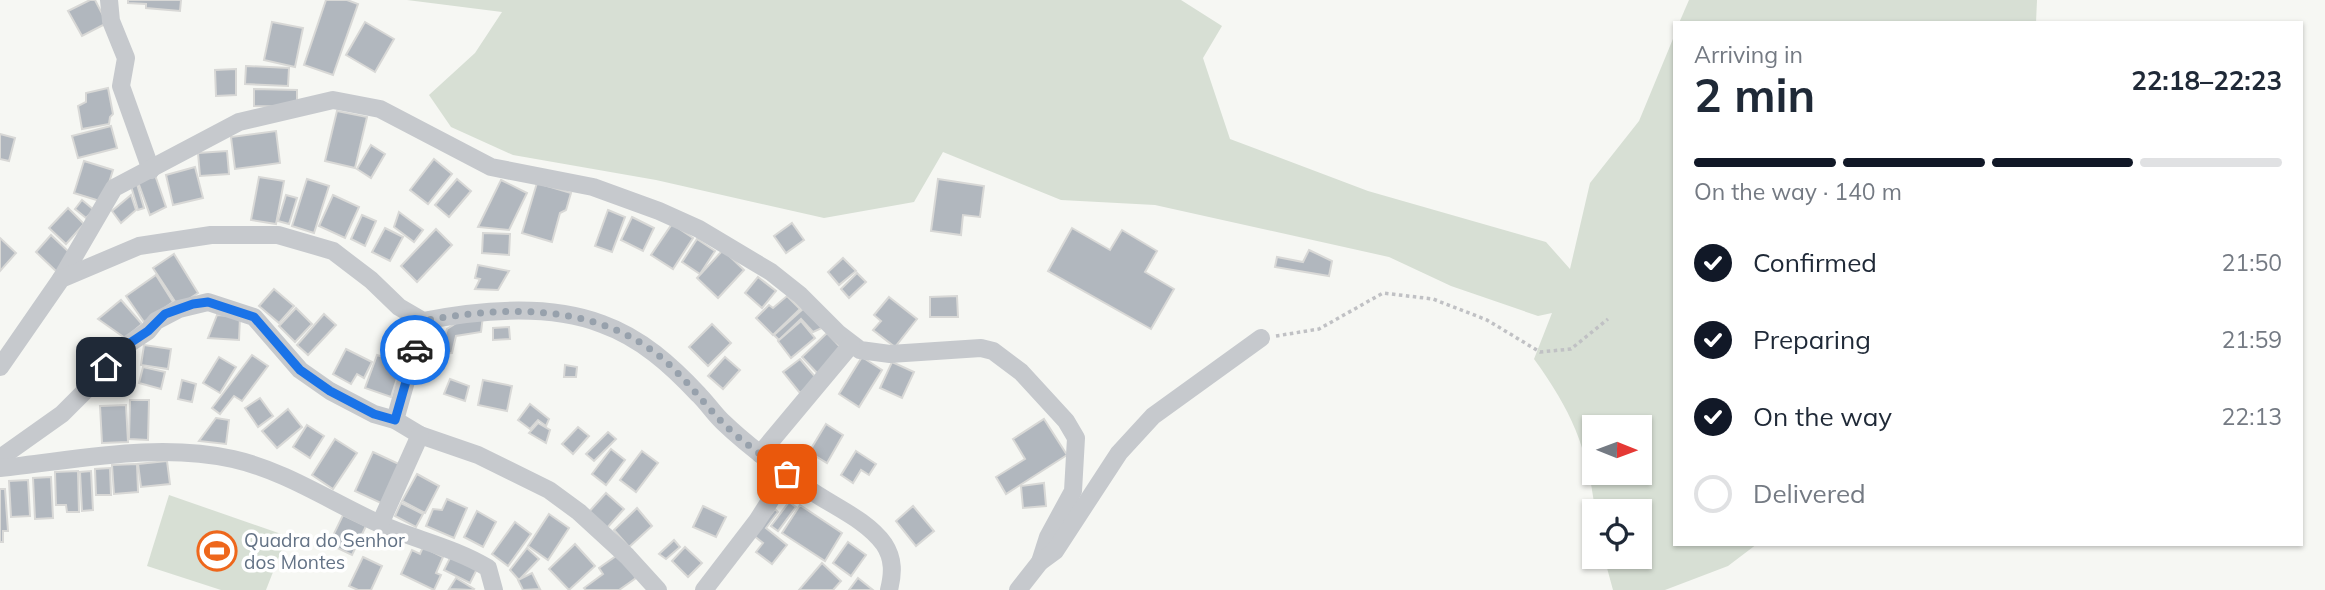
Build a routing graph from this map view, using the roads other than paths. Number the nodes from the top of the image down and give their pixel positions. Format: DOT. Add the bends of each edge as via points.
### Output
graph roads {
  1 [pos="109,0"];
  2 [pos="150,170"];
  3 [pos="61,278"];
  4 [pos="423,321"];
  5 [pos="1261,338"];
  6 [pos="850,345"];
  7 [pos="0,367"];
  8 [pos="395,420"];
  9 [pos="420,435"];
  10 [pos="760,454"];
  11 [pos="0,458"];
  12 [pos="0,468"];
  13 [pos="787,474"];
  14 [pos="380,524"];
  15 [pos="1040,562"];
  16 [pos="494,590"];
  17 [pos="658,590"];
  18 [pos="704,590"];
  19 [pos="889,590"];
  20 [pos="1018,590"];
  1 -- 2 [label="street" via="111,21 126,58 121,86"];
  2 -- 3 [label="street" via="114,188"];
  2 -- 6 [label="street" via="239,122 333,100 362,104 491,167 593,187 699,229 781,280"];
  3 -- 4 [label="street" via="139,246 211,235 278,235 333,251 399,307"];
  3 -- 7 [label="street"];
  4 -- 8 [label="street"];
  4 -- 10 [label="street" via="501,311 559,314 598,322 658,355"];
  5 -- 15 [label="street" via="1153,416 1119,453 1055,551"];
  6 -- 10 [label="street"];
  6 -- 15 [label="street" via="880,354 968,348 993,351 1039,390 1076,438 1077,457 1073,491"];
  8 -- 9 [label="street"];
  8 -- 11 [label="street" via="330,391 300,370 254,317 208,302 156,321 118,351 62,414"];
  9 -- 14 [label="street"];
  9 -- 17 [label="street" via="478,455 549,490 627,556"];
  10 -- 13 [label="street"];
  12 -- 14 [label="street" via="163,451 234,460 297,481"];
  13 -- 18 [label="street"];
  13 -- 19 [label="street" via="870,528 886,546 893,569"];
  14 -- 16 [label="street" via="460,552 488,568"];
  15 -- 20 [label="street"];
}
